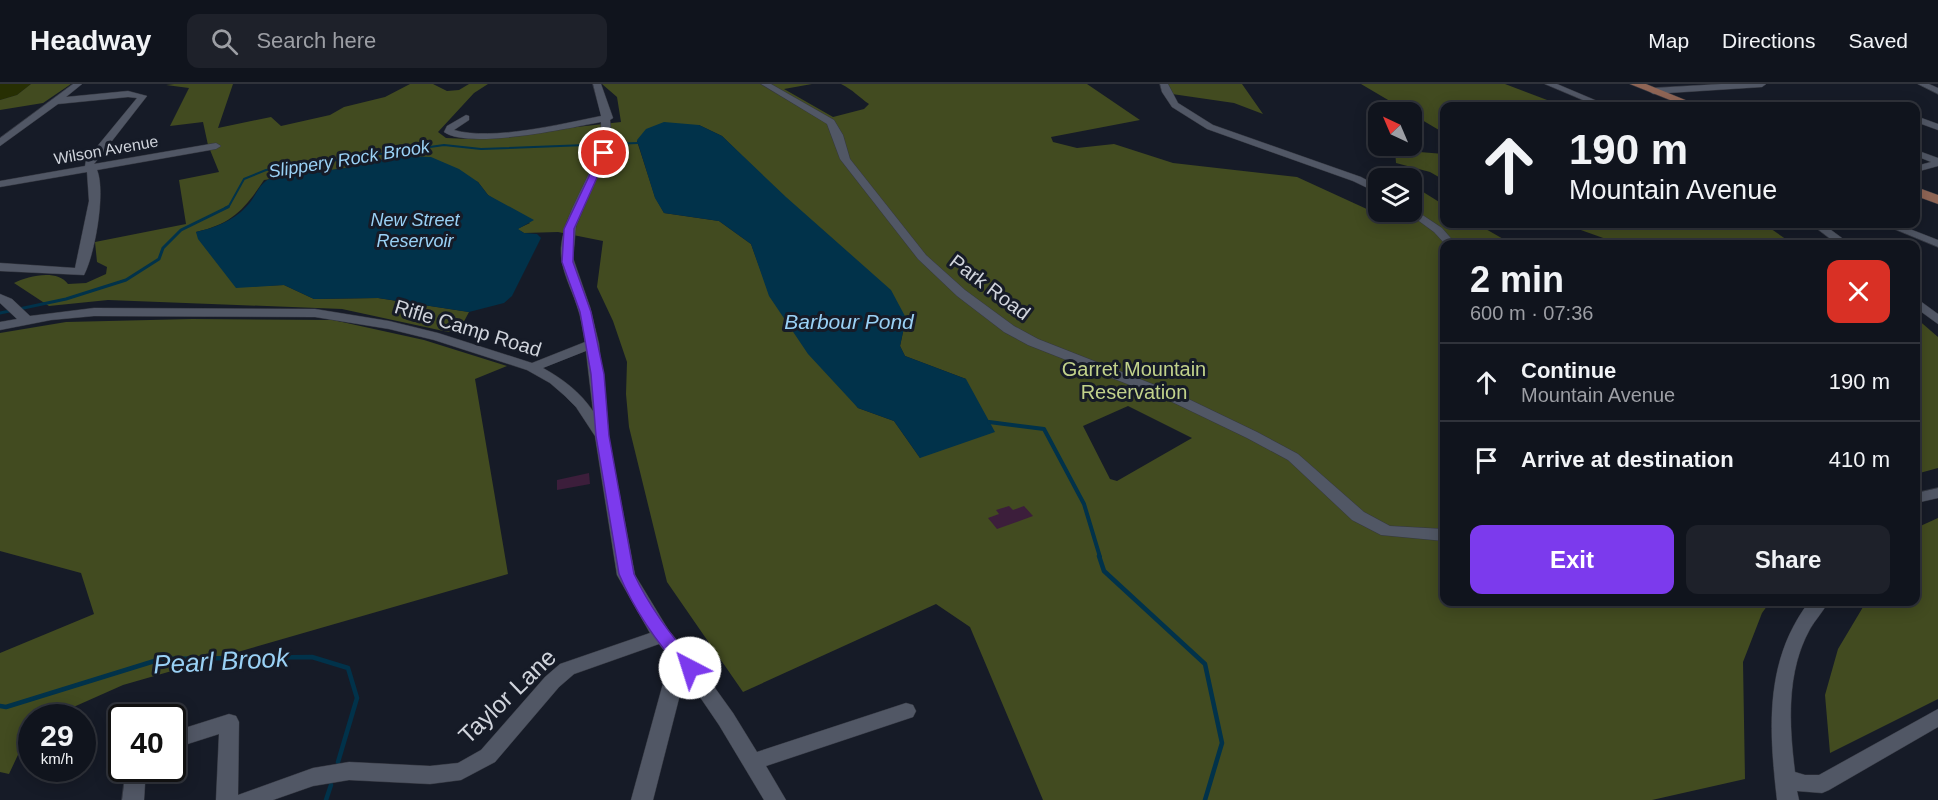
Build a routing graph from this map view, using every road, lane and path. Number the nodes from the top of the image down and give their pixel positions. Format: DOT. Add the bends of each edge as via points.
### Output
graph roads {
  1 [pos="78,84"];
  2 [pos="597,84"];
  3 [pos="765,84"];
  4 [pos="1164,84"];
  5 [pos="1549,84"];
  6 [pos="1636,84"];
  7 [pos="1762,84"];
  8 [pos="1922,84"];
  9 [pos="1653,91"];
  10 [pos="1938,91"];
  11 [pos="57,101"];
  12 [pos="1594,102"];
  13 [pos="1683,102"];
  14 [pos="1938,116"];
  15 [pos="466,118"];
  16 [pos="608,118"];
  17 [pos="1920,118"];
  18 [pos="1920,120"];
  19 [pos="1938,127"];
  20 [pos="0,143"];
  21 [pos="216,146"];
  22 [pos="1920,155"];
  23 [pos="1938,162"];
  24 [pos="92,168"];
  25 [pos="1920,168"];
  26 [pos="0,183"];
  27 [pos="1368,185"];
  28 [pos="1920,193"];
  29 [pos="1938,200"];
  30 [pos="1422,219"];
  31 [pos="1822,228"];
  32 [pos="1900,228"];
  33 [pos="1934,239"];
  34 [pos="1447,240"];
  35 [pos="1839,240"];
  36 [pos="0,267"];
  37 [pos="0,298"];
  38 [pos="1920,305"];
  39 [pos="26,320"];
  40 [pos="1938,320"];
  41 [pos="0,326"];
  42 [pos="591,344"];
  43 [pos="532,367"];
  44 [pos="603,436"];
  45 [pos="1938,493"];
  46 [pos="1920,497"];
  47 [pos="1440,535"];
  48 [pos="1816,606"];
  49 [pos="662,636"];
  50 [pos="680,657"];
  51 [pos="906,711"];
  52 [pos="1938,717"];
  53 [pos="186,736"];
  54 [pos="752,762"];
  55 [pos="1786,778"];
  56 [pos="135,782"];
  57 [pos="133,800"];
  58 [pos="227,800"];
  59 [pos="246,800"];
  60 [pos="642,800"];
  61 [pos="775,800"];
  62 [pos="1788,800"];
  1 -- 11 [label="street"];
  2 -- 16 [label="street"];
  3 -- 47 [label="street, Park Road" via="831,122 845,159 922,257 1009,329 1173,397 1252,435 1293,457 1358,516 1387,531"];
  4 -- 27 [label="street" via="1168,98 1210,127"];
  5 -- 12 [label="street"];
  6 -- 9 [label="main road"];
  7 -- 9 [label="street"];
  8 -- 10 [label="street"];
  9 -- 13 [label="main road"];
  11 -- 20 [label="street"];
  11 -- 24 [label="street" via="143,96 92,158"];
  14 -- 17 [label="street"];
  15 -- 16 [label="street" via="450,128 450,132 485,135"];
  16 -- 42 [label="street" via="604,153 572,220 567,250 586,312"];
  18 -- 19 [label="street"];
  21 -- 24 [label="street, Wilson Avenue"];
  22 -- 23 [label="street"];
  23 -- 25 [label="street"];
  24 -- 26 [label="street, Wilson Avenue"];
  24 -- 36 [label="street" via="92,221 80,272"];
  28 -- 29 [label="main road"];
  30 -- 34 [label="street"];
  31 -- 35 [label="street"];
  32 -- 33 [label="street"];
  37 -- 39 [label="street"];
  38 -- 40 [label="street"];
  39 -- 41 [label="street, Rifle Camp Road"];
  39 -- 43 [label="street, Rifle Camp Road" via="94,312 333,314 438,337"];
  42 -- 43 [label="street"];
  42 -- 44 [label="street" via="598,374"];
  43 -- 44 [label="street, Rifle Camp Road" via="570,393"];
  44 -- 49 [label="street, Rifle Camp Road" via="627,574"];
  45 -- 46 [label="street"];
  48 -- 55 [label="street" via="1799,631 1783,679 1780,736"];
  49 -- 50 [label="street, Rifle Camp Road"];
  49 -- 59 [label="street, Taylor Lane" via="567,669 488,756 461,771 430,775 350,771 313,777"];
  50 -- 54 [label="street, Rifle Camp Road"];
  50 -- 60 [label="street"];
  51 -- 54 [label="street"];
  52 -- 55 [label="street" via="1822,784"];
  53 -- 58 [label="street" via="229,722"];
  54 -- 61 [label="street, Rifle Camp Road"];
  55 -- 62 [label="street"];
  56 -- 57 [label="street"];
}
